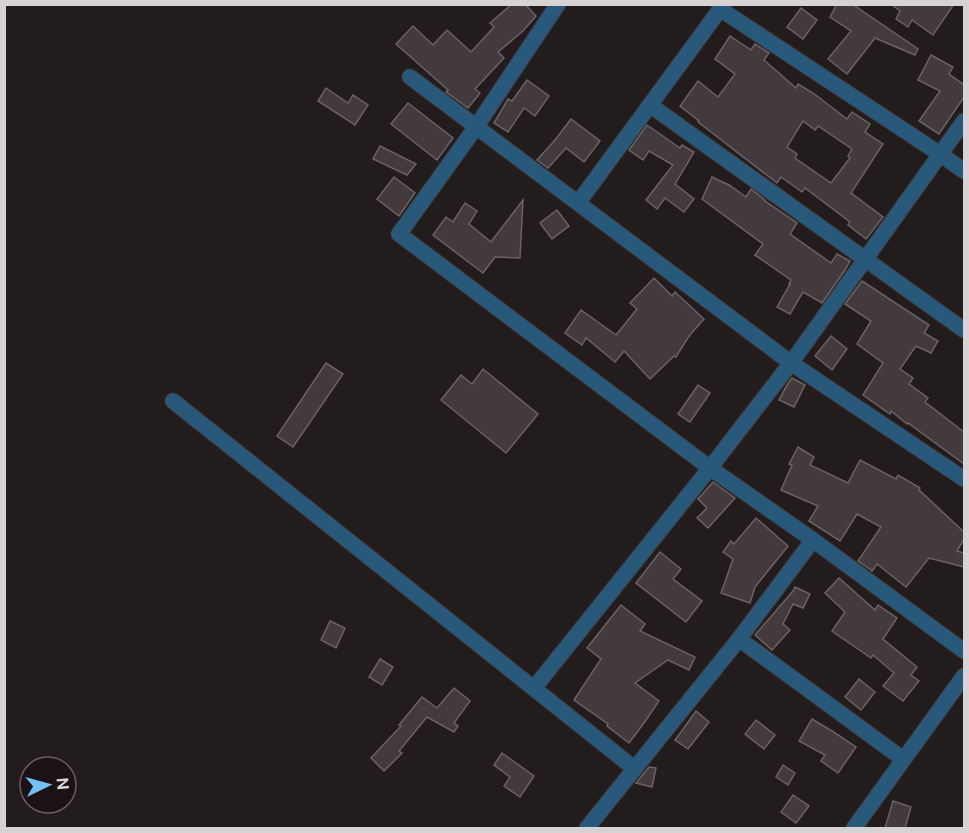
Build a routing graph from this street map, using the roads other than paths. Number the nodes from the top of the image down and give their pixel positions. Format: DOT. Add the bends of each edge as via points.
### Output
graph roads {
  1 [pos="558,4"];
  2 [pos="722,7"];
  3 [pos="410,77"];
  4 [pos="650,105"];
  5 [pos="964,121"];
  6 [pos="477,127"];
  7 [pos="940,154"];
  8 [pos="964,171"];
  9 [pos="578,203"];
  10 [pos="865,260"];
  11 [pos="964,330"];
  12 [pos="791,363"];
  13 [pos="173,401"];
  14 [pos="710,468"];
  15 [pos="964,479"];
  16 [pos="813,540"];
  17 [pos="739,639"];
  18 [pos="964,651"];
  19 [pos="964,676"];
  20 [pos="534,688"];
  21 [pos="903,759"];
  22 [pos="635,769"];
  23 [pos="587,828"];
  24 [pos="854,828"];
  1 -- 6 [label="street"];
  2 -- 4 [label="street"];
  2 -- 7 [label="street"];
  3 -- 6 [label="street"];
  4 -- 9 [label="street"];
  4 -- 10 [label="street"];
  5 -- 7 [label="street"];
  6 -- 9 [label="street"];
  6 -- 14 [label="street" via="399,234"];
  7 -- 8 [label="street"];
  7 -- 10 [label="street"];
  9 -- 12 [label="street"];
  10 -- 11 [label="street"];
  10 -- 12 [label="street"];
  12 -- 14 [label="street"];
  12 -- 15 [label="street"];
  13 -- 20 [label="street"];
  14 -- 16 [label="street"];
  14 -- 20 [label="street"];
  16 -- 17 [label="street"];
  16 -- 18 [label="street"];
  17 -- 21 [label="street"];
  17 -- 22 [label="street"];
  19 -- 21 [label="street"];
  20 -- 22 [label="street"];
  21 -- 24 [label="street"];
  22 -- 23 [label="street"];
}
